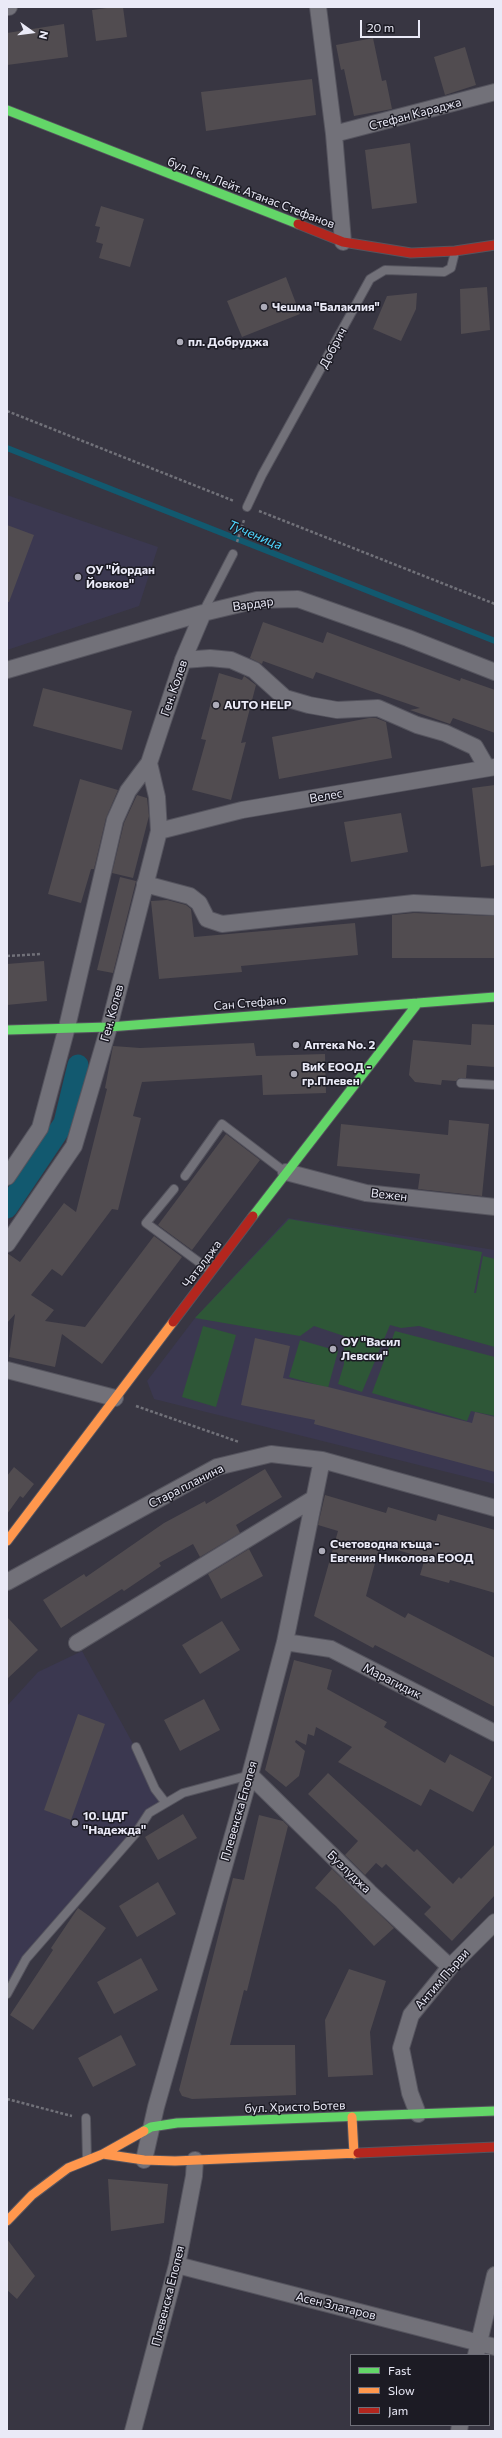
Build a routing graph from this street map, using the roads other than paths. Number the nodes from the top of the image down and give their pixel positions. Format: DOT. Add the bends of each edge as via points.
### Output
graph roads {
  1 [pos="318,7"];
  2 [pos="495,92"];
  3 [pos="7,110"];
  4 [pos="334,134"];
  5 [pos="343,242"];
  6 [pos="495,244"];
  7 [pos="455,251"];
  8 [pos="247,507"];
  9 [pos="233,554"];
  10 [pos="203,613"];
  11 [pos="183,660"];
  12 [pos="7,670"];
  13 [pos="495,672"];
  14 [pos="149,763"];
  15 [pos="491,768"];
  16 [pos="159,831"];
  17 [pos="145,884"];
  18 [pos="495,908"];
  19 [pos="495,997"];
  20 [pos="418,1003"];
  21 [pos="67,1027"];
  22 [pos="109,1027"];
  23 [pos="7,1030"];
  24 [pos="461,1083"];
  25 [pos="495,1085"];
  26 [pos="286,1172"];
  27 [pos="184,1176"];
  28 [pos="7,1177"];
  29 [pos="174,1189"];
  30 [pos="495,1207"];
  31 [pos="7,1244"];
  32 [pos="212,1271"];
  33 [pos="7,1370"];
  34 [pos="115,1398"];
  35 [pos="322,1460"];
  36 [pos="313,1499"];
  37 [pos="495,1508"];
  38 [pos="7,1541"];
  39 [pos="7,1582"];
  40 [pos="285,1642"];
  41 [pos="77,1643"];
  42 [pos="495,1734"];
  43 [pos="136,1747"];
  44 [pos="250,1775"];
  45 [pos="165,1802"];
  46 [pos="495,1922"];
  47 [pos="450,1967"];
  48 [pos="7,1994"];
  49 [pos="495,2111"];
  50 [pos="418,2114"];
  51 [pos="352,2117"];
  52 [pos="86,2118"];
  53 [pos="151,2127"];
  54 [pos="495,2147"];
  55 [pos="103,2154"];
  56 [pos="354,2154"];
  57 [pos="87,2159"];
  58 [pos="144,2160"];
  59 [pos="195,2160"];
  60 [pos="7,2221"];
  61 [pos="177,2266"];
  62 [pos="495,2275"];
  63 [pos="495,2347"];
  64 [pos="477,2349"];
  65 [pos="133,2431"];
  1 -- 4 [label="street"];
  2 -- 4 [label="street, Стефан Караджа"];
  3 -- 5 [label="main road, бул. Ген. Лейт. Атанас Стефанов"];
  4 -- 5 [label="street"];
  5 -- 7 [label="main road, бул. Ген. Лейт. Атанас Стефанов" via="411,253"];
  6 -- 7 [label="main road, бул. Ген. Лейт. Атанас Стефанов"];
  7 -- 8 [label="lane, Добрич" via="451,268 444,272 385,270 370,279"];
  9 -- 10 [label="lane"];
  10 -- 11 [label="street, Ген. Колев"];
  10 -- 12 [label="street, Вардар"];
  10 -- 13 [label="street, Вардар" via="257,600 298,599"];
  11 -- 14 [label="street, Ген. Колев"];
  11 -- 15 [label="street" via="231,660 254,670 285,698 309,705 337,710 378,708 475,746"];
  14 -- 16 [label="street, Ген. Колев" via="157,797"];
  14 -- 21 [label="street, Ген. Колев" via="128,791 115,820"];
  15 -- 16 [label="street, Велес" via="242,810"];
  16 -- 17 [label="street, Ген. Колев"];
  17 -- 18 [label="street" via="190,896 199,903 207,919 222,924 414,903"];
  17 -- 22 [label="street, Ген. Колев"];
  19 -- 20 [label="main road, Сан Стефано"];
  20 -- 22 [label="main road, Сан Стефано"];
  20 -- 26 [label="main road, Чаталджа"];
  21 -- 22 [label="main road, Сан Стефано"];
  21 -- 23 [label="main road, Сан Стефано"];
  21 -- 28 [label="street, Ген. Колев" via="40,1128"];
  22 -- 31 [label="street, Ген. Колев" via="74,1146"];
  24 -- 25 [label="lane"];
  26 -- 27 [label="lane" via="222,1124"];
  26 -- 30 [label="street, Вежен" via="366,1193"];
  26 -- 32 [label="main road, Чаталджа"];
  29 -- 32 [label="lane" via="146,1223"];
  32 -- 34 [label="main road, Чаталджа"];
  33 -- 34 [label="street"];
  34 -- 38 [label="main road, Чаталджа"];
  35 -- 36 [label="street, Плевенска Епопея"];
  35 -- 37 [label="street, Стара планина"];
  35 -- 39 [label="street, Стара планина" via="271,1454 217,1467"];
  36 -- 40 [label="street, Плевенска Епопея"];
  36 -- 41 [label="street"];
  40 -- 42 [label="street, Марагидик" via="331,1650"];
  40 -- 44 [label="street, Плевенска Епопея"];
  43 -- 45 [label="lane" via="155,1789"];
  44 -- 45 [label="lane" via="183,1793"];
  44 -- 47 [label="street, Бузлуджа"];
  44 -- 53 [label="street, Плевенска Епопея"];
  45 -- 48 [label="lane" via="149,1813 136,1833 26,1959"];
  46 -- 47 [label="street, Антим Първи"];
  47 -- 50 [label="street, Антим Първи" via="411,2015 401,2048 410,2093"];
  49 -- 50 [label="main road, бул. Христо Ботев"];
  50 -- 51 [label="main road, бул. Христо Ботев"];
  51 -- 53 [label="main road, бул. Христо Ботев" via="177,2123"];
  51 -- 56 [label="main road"];
  52 -- 57 [label="lane"];
  53 -- 55 [label="main road, бул. Христо Ботев"];
  53 -- 58 [label="street, Плевенска Епопея"];
  54 -- 56 [label="main road, бул. Христо Ботев"];
  55 -- 57 [label="main road, бул. Христо Ботев"];
  55 -- 58 [label="main road, бул. Христо Ботев"];
  56 -- 59 [label="main road, бул. Христо Ботев"];
  57 -- 60 [label="main road, бул. Христо Ботев" via="52,2179"];
  58 -- 59 [label="main road, бул. Христо Ботев"];
  59 -- 61 [label="street, Плевенска Епопея"];
  61 -- 64 [label="street, Асен Златаров"];
  61 -- 65 [label="street, Плевенска Епопея"];
  62 -- 64 [label="street"];
  63 -- 64 [label="street, Асен Златаров"];
}
